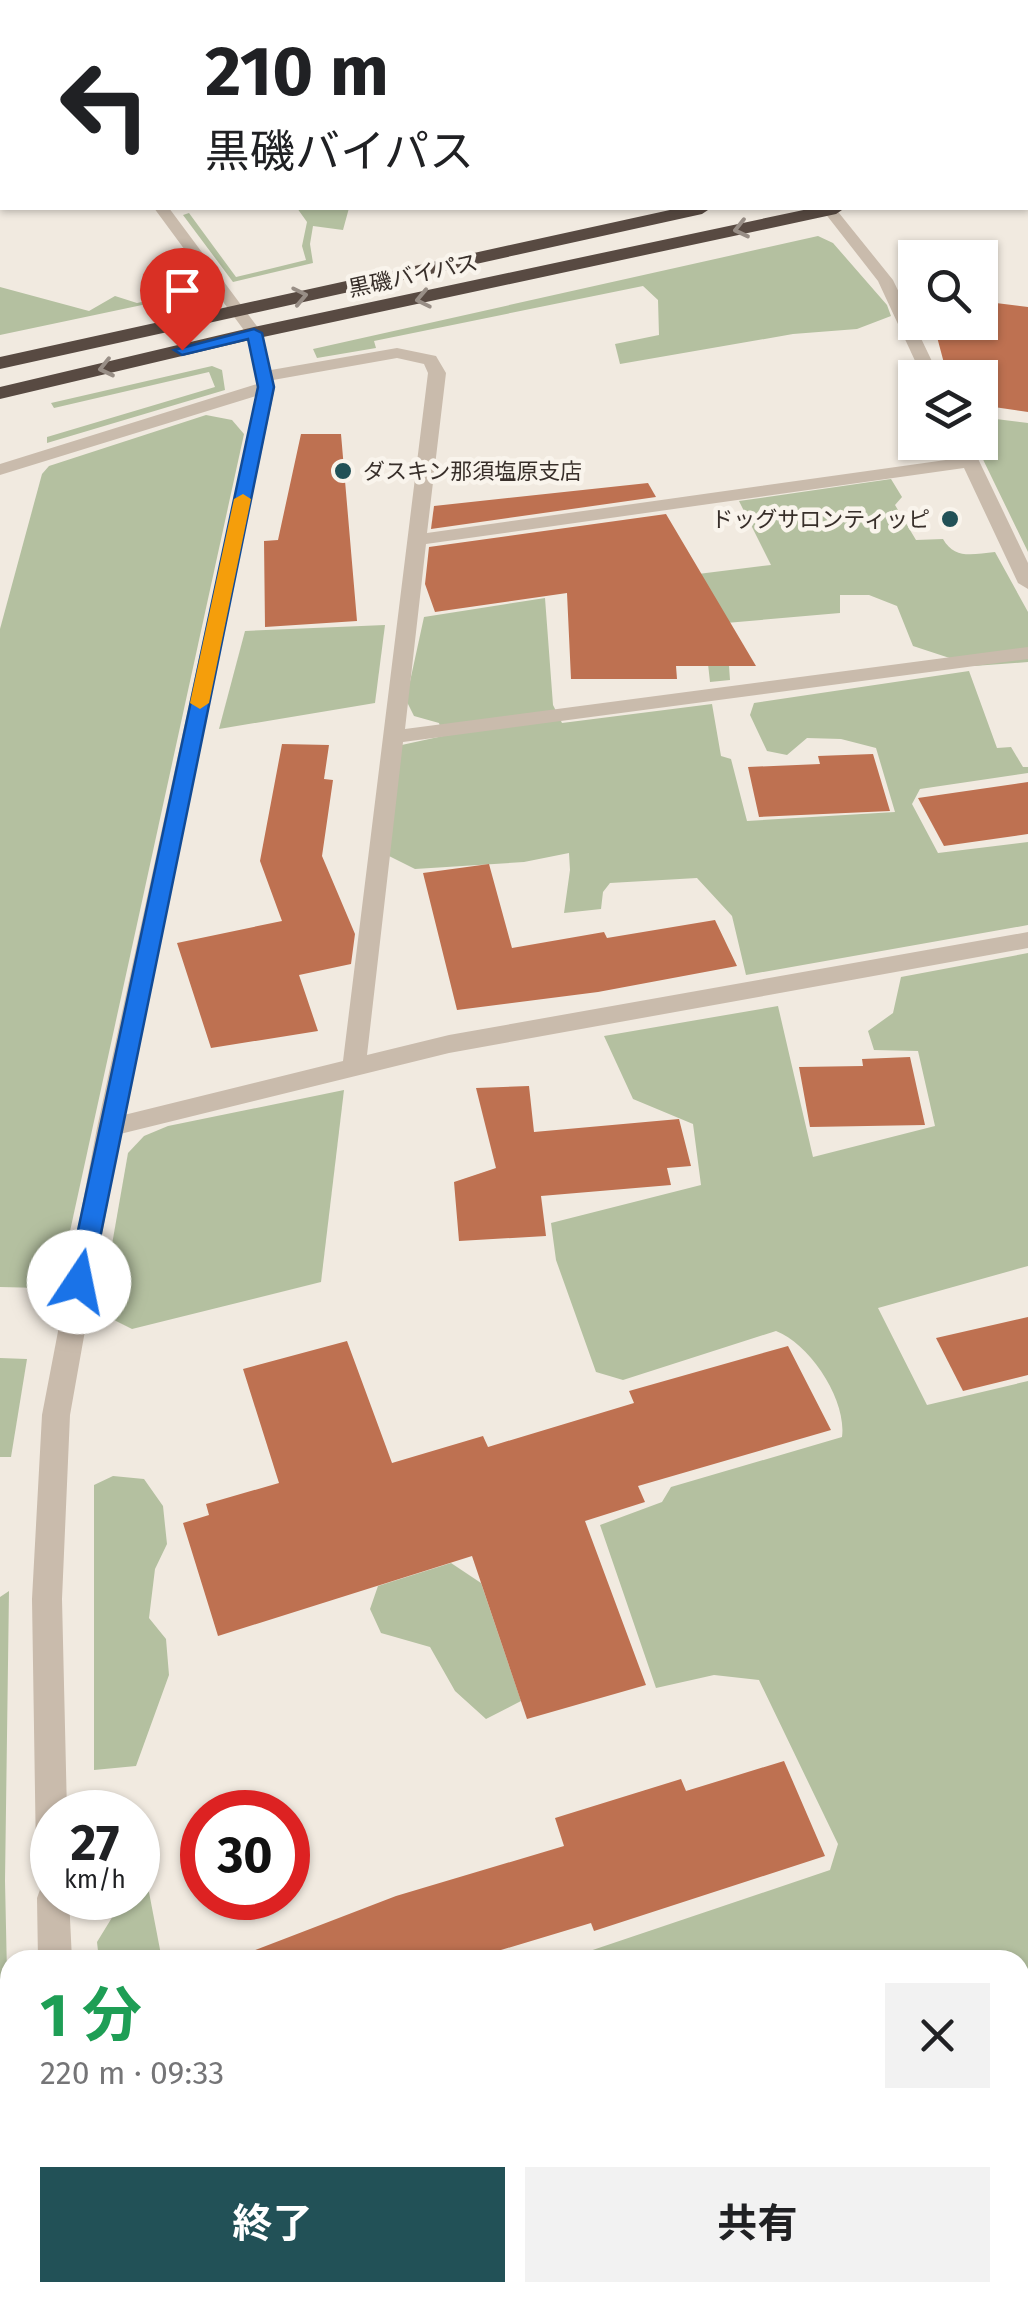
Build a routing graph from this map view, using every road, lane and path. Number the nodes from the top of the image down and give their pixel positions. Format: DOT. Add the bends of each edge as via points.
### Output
graph roads {
  1 [pos="164,210"];
  2 [pos="693,210"];
  3 [pos="823,210"];
  4 [pos="833,210"];
  5 [pos="239,310"];
  6 [pos="254,333"];
  7 [pos="923,360"];
  8 [pos="0,363"];
  9 [pos="266,381"];
  10 [pos="0,393"];
  11 [pos="970,462"];
  12 [pos="0,470"];
  13 [pos="416,540"];
  14 [pos="1028,584"];
  15 [pos="1028,653"];
  16 [pos="392,736"];
  17 [pos="1028,940"];
  18 [pos="354,1067"];
  19 [pos="109,1128"];
  20 [pos="51,1790"];
  21 [pos="54,1920"];
  22 [pos="55,1950"];
  1 -- 5 [label="street"];
  5 -- 2 [label="highway, 黒磯バイパス, one-way"];
  3 -- 6 [label="highway, 黒磯バイパス, one-way"];
  4 -- 7 [label="street" via="885,280"];
  5 -- 6 [label="street"];
  5 -- 8 [label="highway, 黒磯バイパス"];
  6 -- 9 [label="street"];
  6 -- 10 [label="highway, 黒磯バイパス, one-way"];
  9 -- 12 [label="street"];
  9 -- 13 [label="street" via="397,353 430,360 437,373"];
  9 -- 19 [label="street"];
  11 -- 13 [label="street"];
  11 -- 14 [label="street"];
  13 -- 16 [label="street"];
  15 -- 16 [label="street"];
  16 -- 18 [label="street"];
  17 -- 18 [label="street" via="448,1044"];
  18 -- 19 [label="street"];
  19 -- 20 [label="street" via="56,1415 47,1599"];
  21 -- 22 [label="street"];
}
